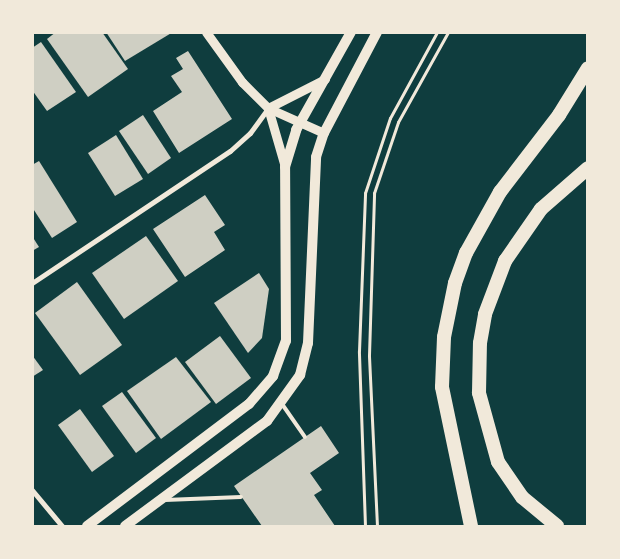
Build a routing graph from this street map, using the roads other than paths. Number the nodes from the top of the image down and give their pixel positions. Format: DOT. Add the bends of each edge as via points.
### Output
graph roads {
  1 [pos="206,32"];
  2 [pos="352,32"];
  3 [pos="377,32"];
  4 [pos="588,68"];
  5 [pos="324,79"];
  6 [pos="268,108"];
  7 [pos="300,122"];
  8 [pos="324,133"];
  9 [pos="285,167"];
  10 [pos="588,168"];
  11 [pos="32,282"];
  12 [pos="282,404"];
  13 [pos="305,437"];
  14 [pos="32,490"];
  15 [pos="241,497"];
  16 [pos="160,500"];
  17 [pos="62,526"];
  18 [pos="87,526"];
  19 [pos="125,526"];
  20 [pos="471,526"];
  21 [pos="557,526"];
  1 -- 6 [label="street" via="242,82"];
  2 -- 5 [label="main road"];
  3 -- 8 [label="main road"];
  4 -- 20 [label="highway" via="559,115 500,192 466,253 454,283 444,337 442,387"];
  5 -- 6 [label="street"];
  5 -- 7 [label="main road"];
  6 -- 7 [label="street"];
  6 -- 9 [label="street"];
  6 -- 11 [label="street" via="250,133 230,151"];
  7 -- 8 [label="street"];
  7 -- 9 [label="main road"];
  8 -- 12 [label="main road" via="314,171 308,343 300,375"];
  9 -- 18 [label="main road" via="286,341 273,376 249,404"];
  10 -- 21 [label="highway" via="541,210 505,260 485,314 480,343 479,393 498,462 522,498"];
  12 -- 13 [label="lane"];
  12 -- 16 [label="main road" via="248,437"];
  14 -- 17 [label="street"];
  15 -- 16 [label="lane"];
  16 -- 19 [label="main road"];
}
